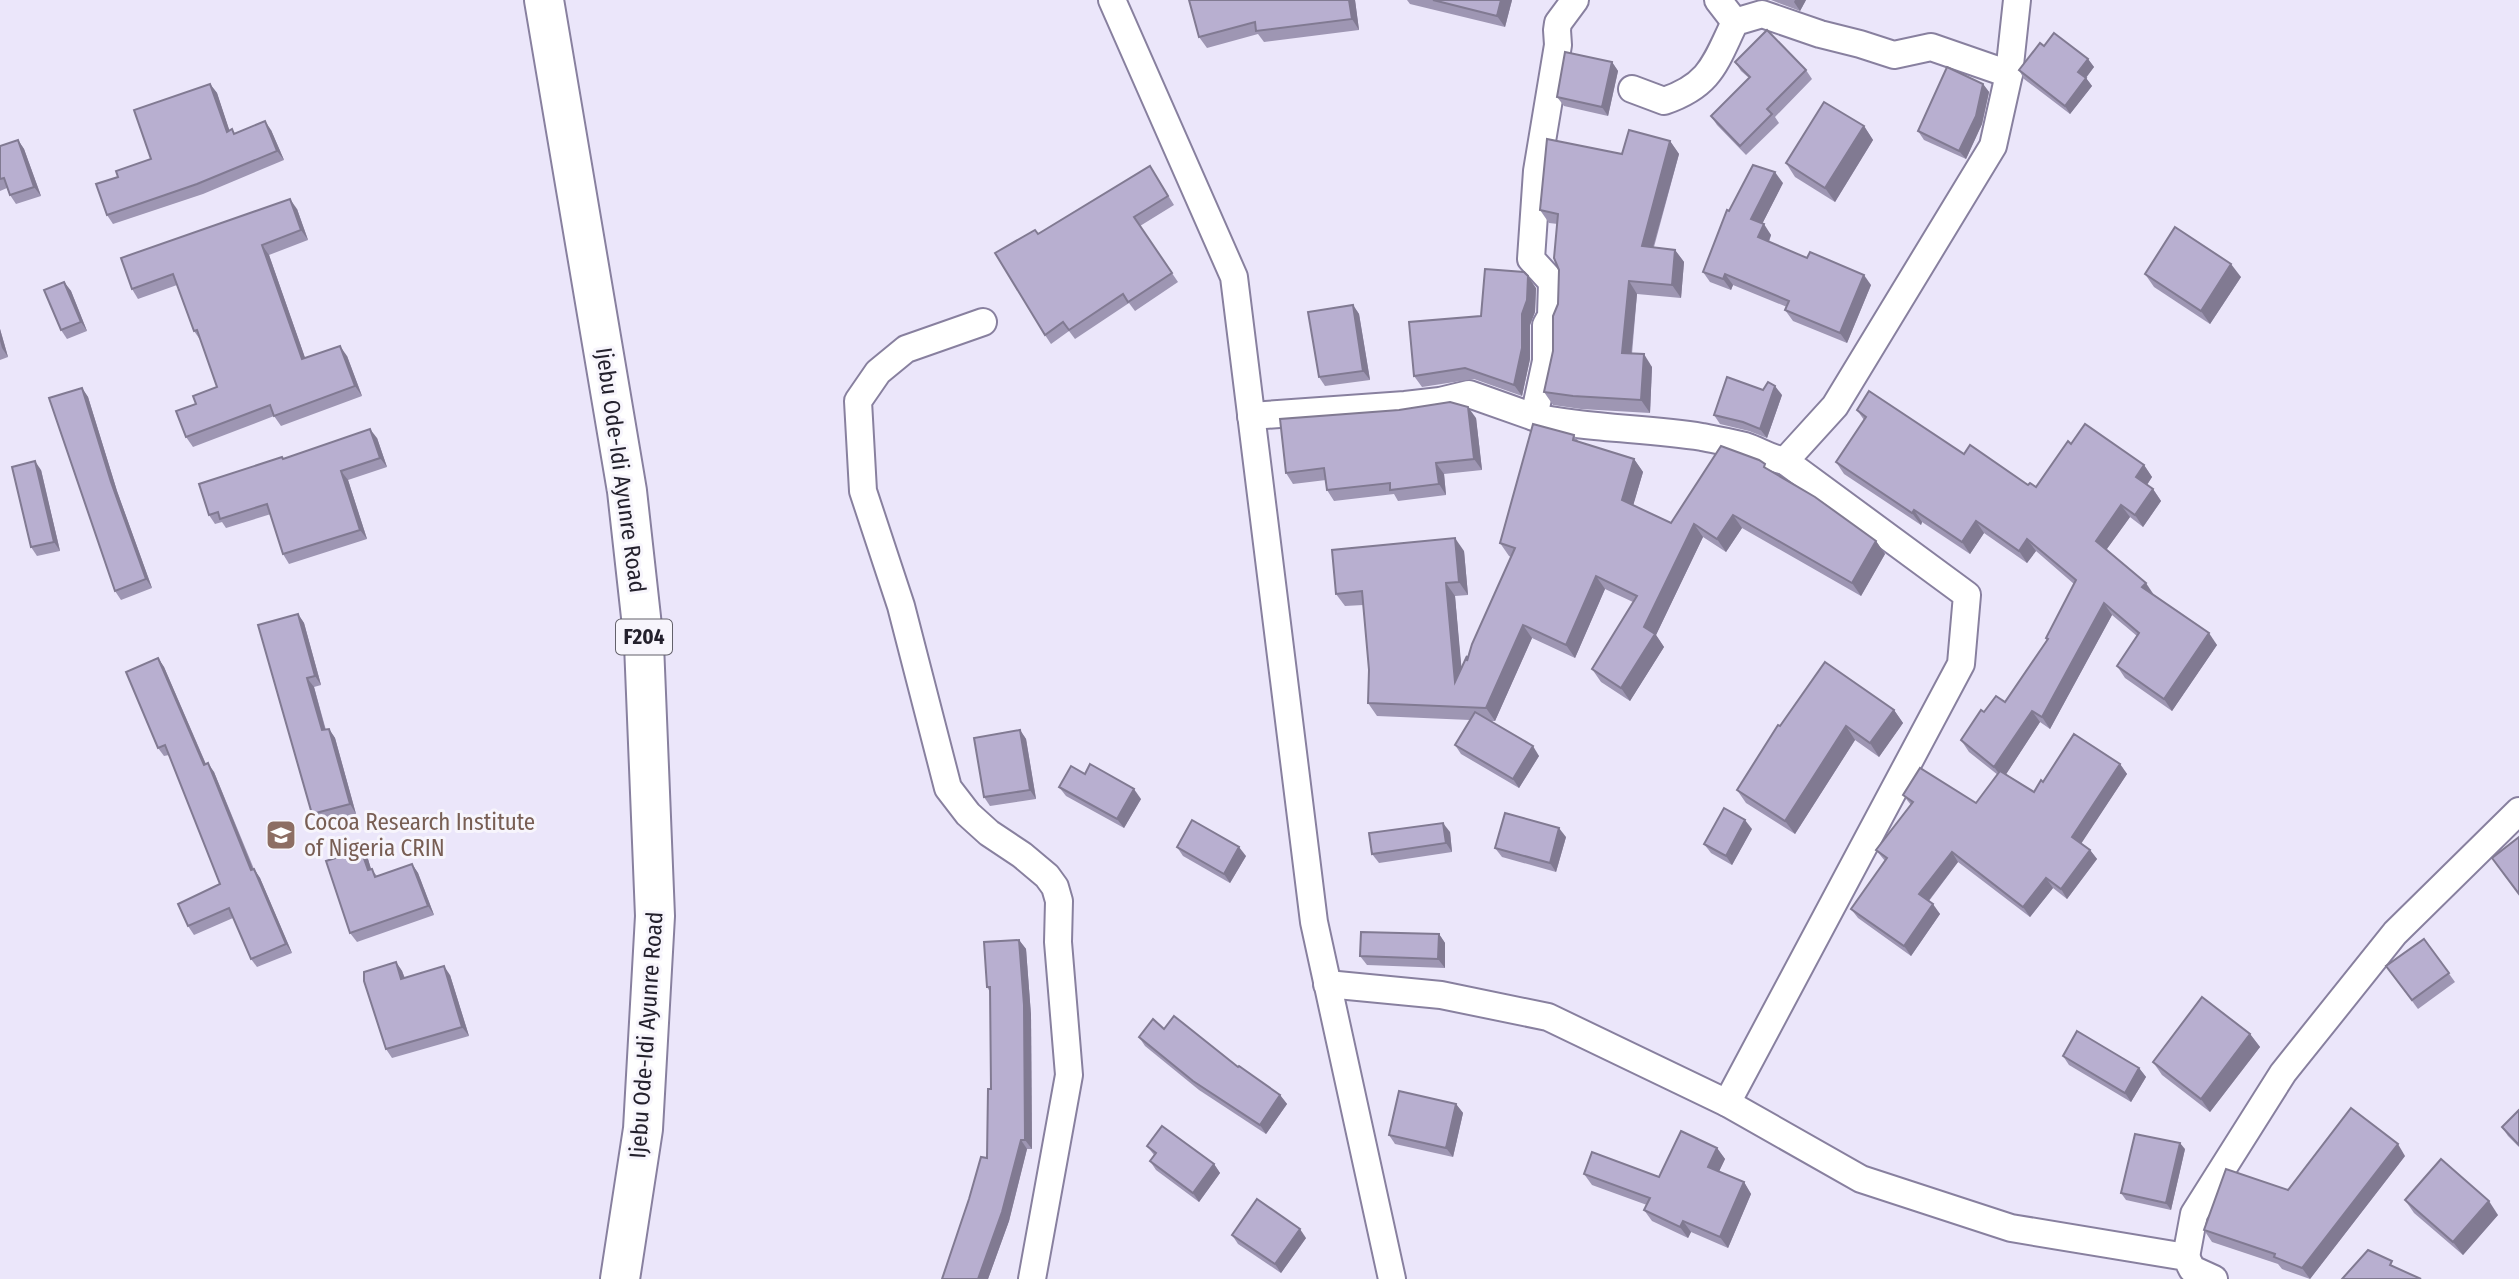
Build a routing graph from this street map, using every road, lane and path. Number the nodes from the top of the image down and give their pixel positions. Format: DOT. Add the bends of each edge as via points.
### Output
graph roads {
  1 [pos="544,0"];
  2 [pos="1112,0"];
  3 [pos="1576,0"];
  4 [pos="1718,0"];
  5 [pos="2017,0"];
  6 [pos="1735,22"];
  7 [pos="2009,74"];
  8 [pos="1632,89"];
  9 [pos="983,322"];
  10 [pos="1251,416"];
  11 [pos="1534,417"];
  12 [pos="1785,461"];
  13 [pos="2519,811"];
  14 [pos="1327,984"];
  15 [pos="1727,1103"];
  16 [pos="2195,1271"];
  17 [pos="620,1279"];
  18 [pos="1032,1279"];
  19 [pos="1392,1279"];
  1 -- 17 [label="main road, Ijebu Ode-Idi Ayunre Road / F204" via="628,491 644,644 655,916 643,1129"];
  2 -- 10 [label="street" via="1234,277"];
  3 -- 11 [label="street" via="1558,23 1537,171 1531,259 1552,282 1546,361"];
  4 -- 6 [label="street"];
  5 -- 7 [label="street"];
  6 -- 7 [label="street" via="1762,13 1894,55 1931,47"];
  6 -- 8 [label="street" via="1709,74 1685,94 1664,101"];
  7 -- 12 [label="street" via="1993,146 1835,406"];
  9 -- 18 [label="street" via="906,349 878,372 858,401 863,491 901,606 948,788 989,833 1048,876 1059,901 1069,1076"];
  10 -- 11 [label="street" via="1405,405 1469,394"];
  10 -- 14 [label="street" via="1314,922"];
  11 -- 12 [label="street" via="1706,438"];
  12 -- 15 [label="street" via="1967,595 1961,664"];
  13 -- 16 [label="street" via="2395,933 2283,1073 2194,1214"];
  14 -- 15 [label="street" via="1441,995 1548,1017"];
  14 -- 19 [label="street"];
  15 -- 16 [label="street" via="1861,1179 2011,1228"];
}
